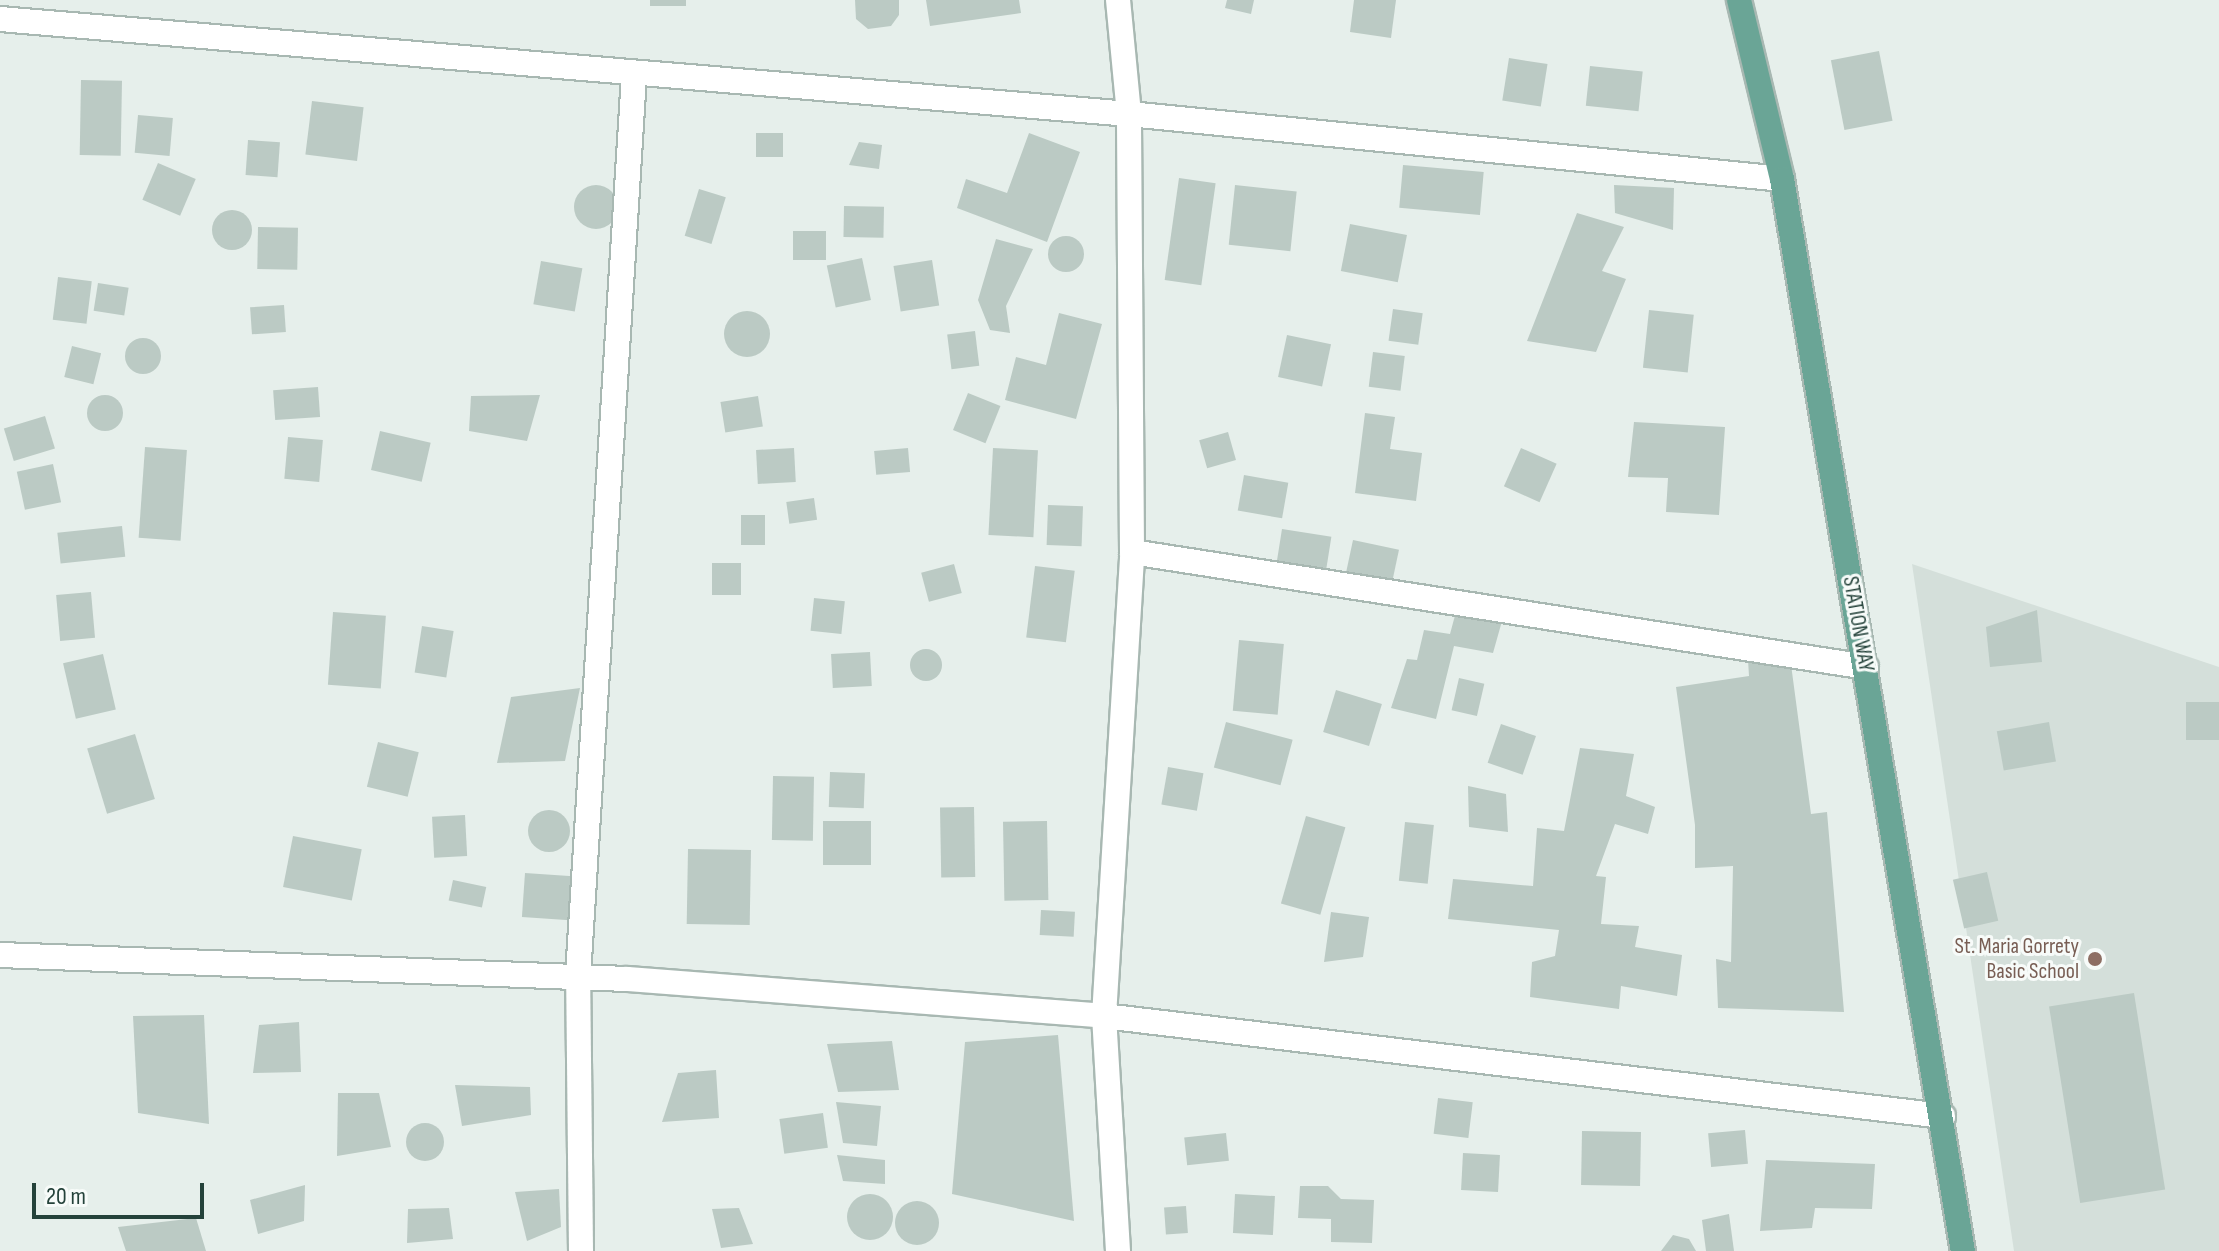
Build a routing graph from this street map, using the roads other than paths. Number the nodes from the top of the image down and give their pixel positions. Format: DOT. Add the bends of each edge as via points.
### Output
graph roads {
  1 [pos="1118,0"];
  2 [pos="1739,0"];
  3 [pos="0,19"];
  4 [pos="634,76"];
  5 [pos="1129,114"];
  6 [pos="1782,179"];
  7 [pos="1132,552"];
  8 [pos="1866,667"];
  9 [pos="0,955"];
  10 [pos="578,976"];
  11 [pos="1104,1016"];
  12 [pos="1943,1116"];
  13 [pos="581,1251"];
  14 [pos="1118,1251"];
  15 [pos="1963,1251"];
  1 -- 5 [label="street"];
  2 -- 6 [label="main road, STATION WAY"];
  3 -- 4 [label="street"];
  4 -- 5 [label="street"];
  4 -- 10 [label="street"];
  5 -- 6 [label="street"];
  5 -- 7 [label="street"];
  6 -- 8 [label="main road, STATION WAY"];
  7 -- 8 [label="street"];
  7 -- 11 [label="street"];
  8 -- 12 [label="main road, STATION WAY"];
  9 -- 10 [label="street"];
  10 -- 11 [label="street"];
  10 -- 13 [label="street"];
  11 -- 12 [label="street"];
  11 -- 14 [label="street"];
  12 -- 15 [label="main road, STATION WAY"];
}
